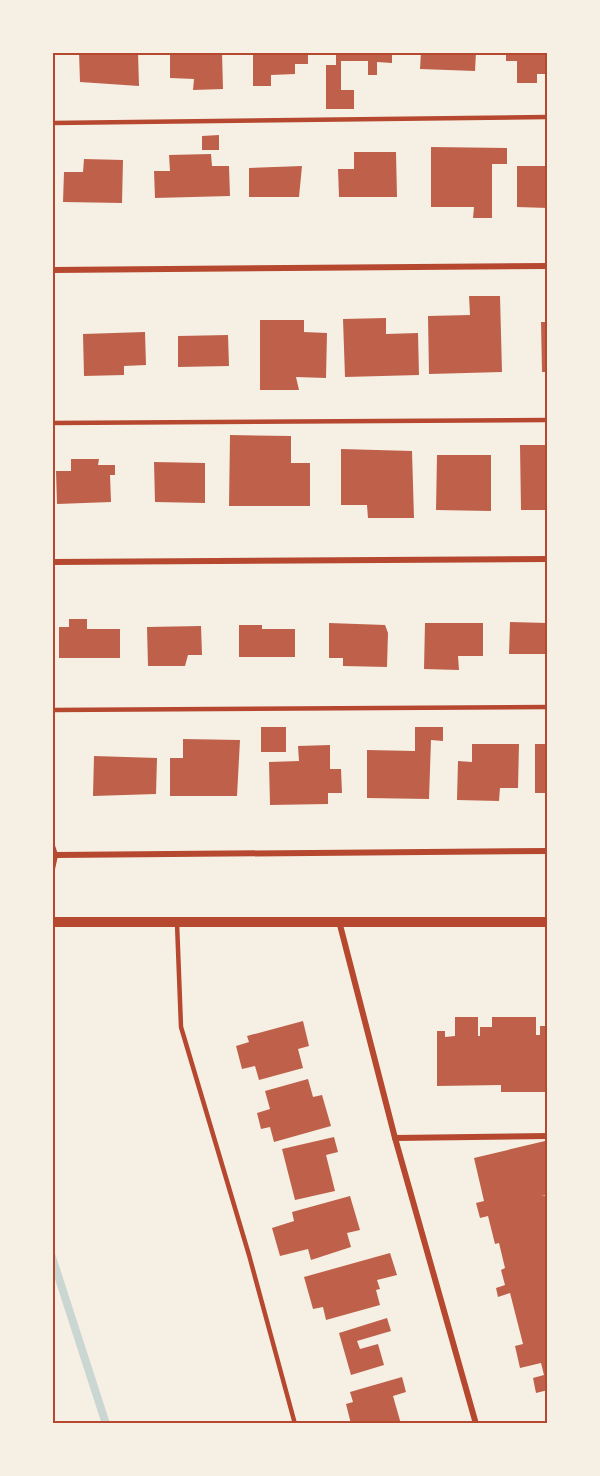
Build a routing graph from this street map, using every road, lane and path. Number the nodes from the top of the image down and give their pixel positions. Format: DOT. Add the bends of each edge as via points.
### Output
graph roads {
  1 [pos="548,117"];
  2 [pos="52,123"];
  3 [pos="548,266"];
  4 [pos="52,270"];
  5 [pos="548,420"];
  6 [pos="52,423"];
  7 [pos="548,559"];
  8 [pos="52,562"];
  9 [pos="548,707"];
  10 [pos="52,710"];
  11 [pos="52,846"];
  12 [pos="548,851"];
  13 [pos="55,855"];
  14 [pos="52,869"];
  15 [pos="339,921"];
  16 [pos="52,922"];
  17 [pos="177,922"];
  18 [pos="548,922"];
  19 [pos="548,1136"];
  20 [pos="395,1138"];
  21 [pos="295,1424"];
  22 [pos="476,1424"];
  1 -- 2 [label="lane"];
  3 -- 4 [label="street"];
  5 -- 6 [label="lane"];
  7 -- 8 [label="street"];
  9 -- 10 [label="lane"];
  11 -- 13 [label="street"];
  12 -- 13 [label="street"];
  13 -- 14 [label="street"];
  15 -- 17 [label="street"];
  15 -- 18 [label="street"];
  15 -- 20 [label="street"];
  16 -- 17 [label="street"];
  17 -- 21 [label="lane" via="181,1027"];
  19 -- 20 [label="street"];
  20 -- 22 [label="street"];
}
